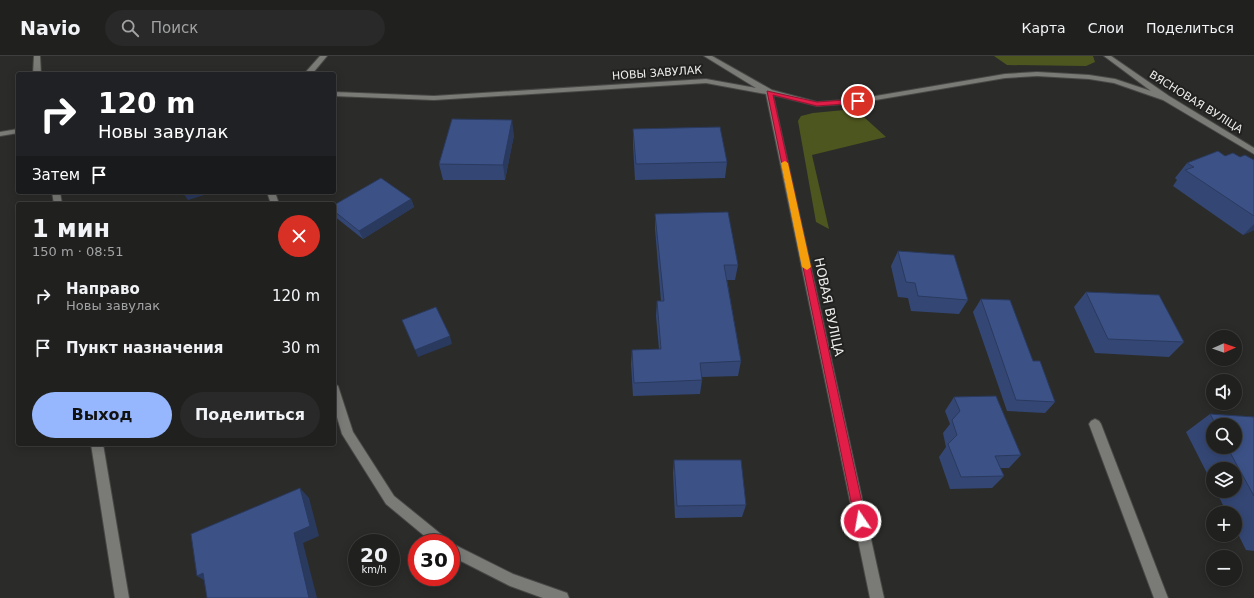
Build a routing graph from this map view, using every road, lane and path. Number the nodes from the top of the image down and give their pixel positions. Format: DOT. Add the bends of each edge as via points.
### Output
graph roads {
  1 [pos="37,56"];
  2 [pos="324,56"];
  3 [pos="708,56"];
  4 [pos="1107,56"];
  5 [pos="37,72"];
  6 [pos="310,72"];
  7 [pos="769,92"];
  8 [pos="336,94"];
  9 [pos="1166,98"];
  10 [pos="16,131"];
  11 [pos="0,134"];
  12 [pos="1254,151"];
  13 [pos="336,395"];
  14 [pos="1095,424"];
  15 [pos="97,446"];
  16 [pos="432,534"];
  17 [pos="460,554"];
  18 [pos="122,598"];
  19 [pos="562,598"];
  20 [pos="877,598"];
  21 [pos="1161,598"];
  1 -- 5 [label="street"];
  2 -- 6 [label="street"];
  3 -- 7 [label="street"];
  4 -- 9 [label="street, ВЯСНОВАЯ ВУЛІЦА"];
  7 -- 8 [label="street, НОВЫ ЗАВУЛАК" via="706,81 434,98"];
  7 -- 9 [label="street, НОВЫ ЗАВУЛАК" via="817,104 858,101 1005,76 1050,74 1115,81"];
  7 -- 20 [label="street, НОВАЯ ВУЛІЦА"];
  9 -- 12 [label="street, ВЯСНОВАЯ ВУЛІЦА"];
  10 -- 11 [label="street"];
  13 -- 16 [label="street" via="348,434 390,500"];
  14 -- 21 [label="street"];
  15 -- 18 [label="street"];
  17 -- 19 [label="street" via="510,580"];
}
